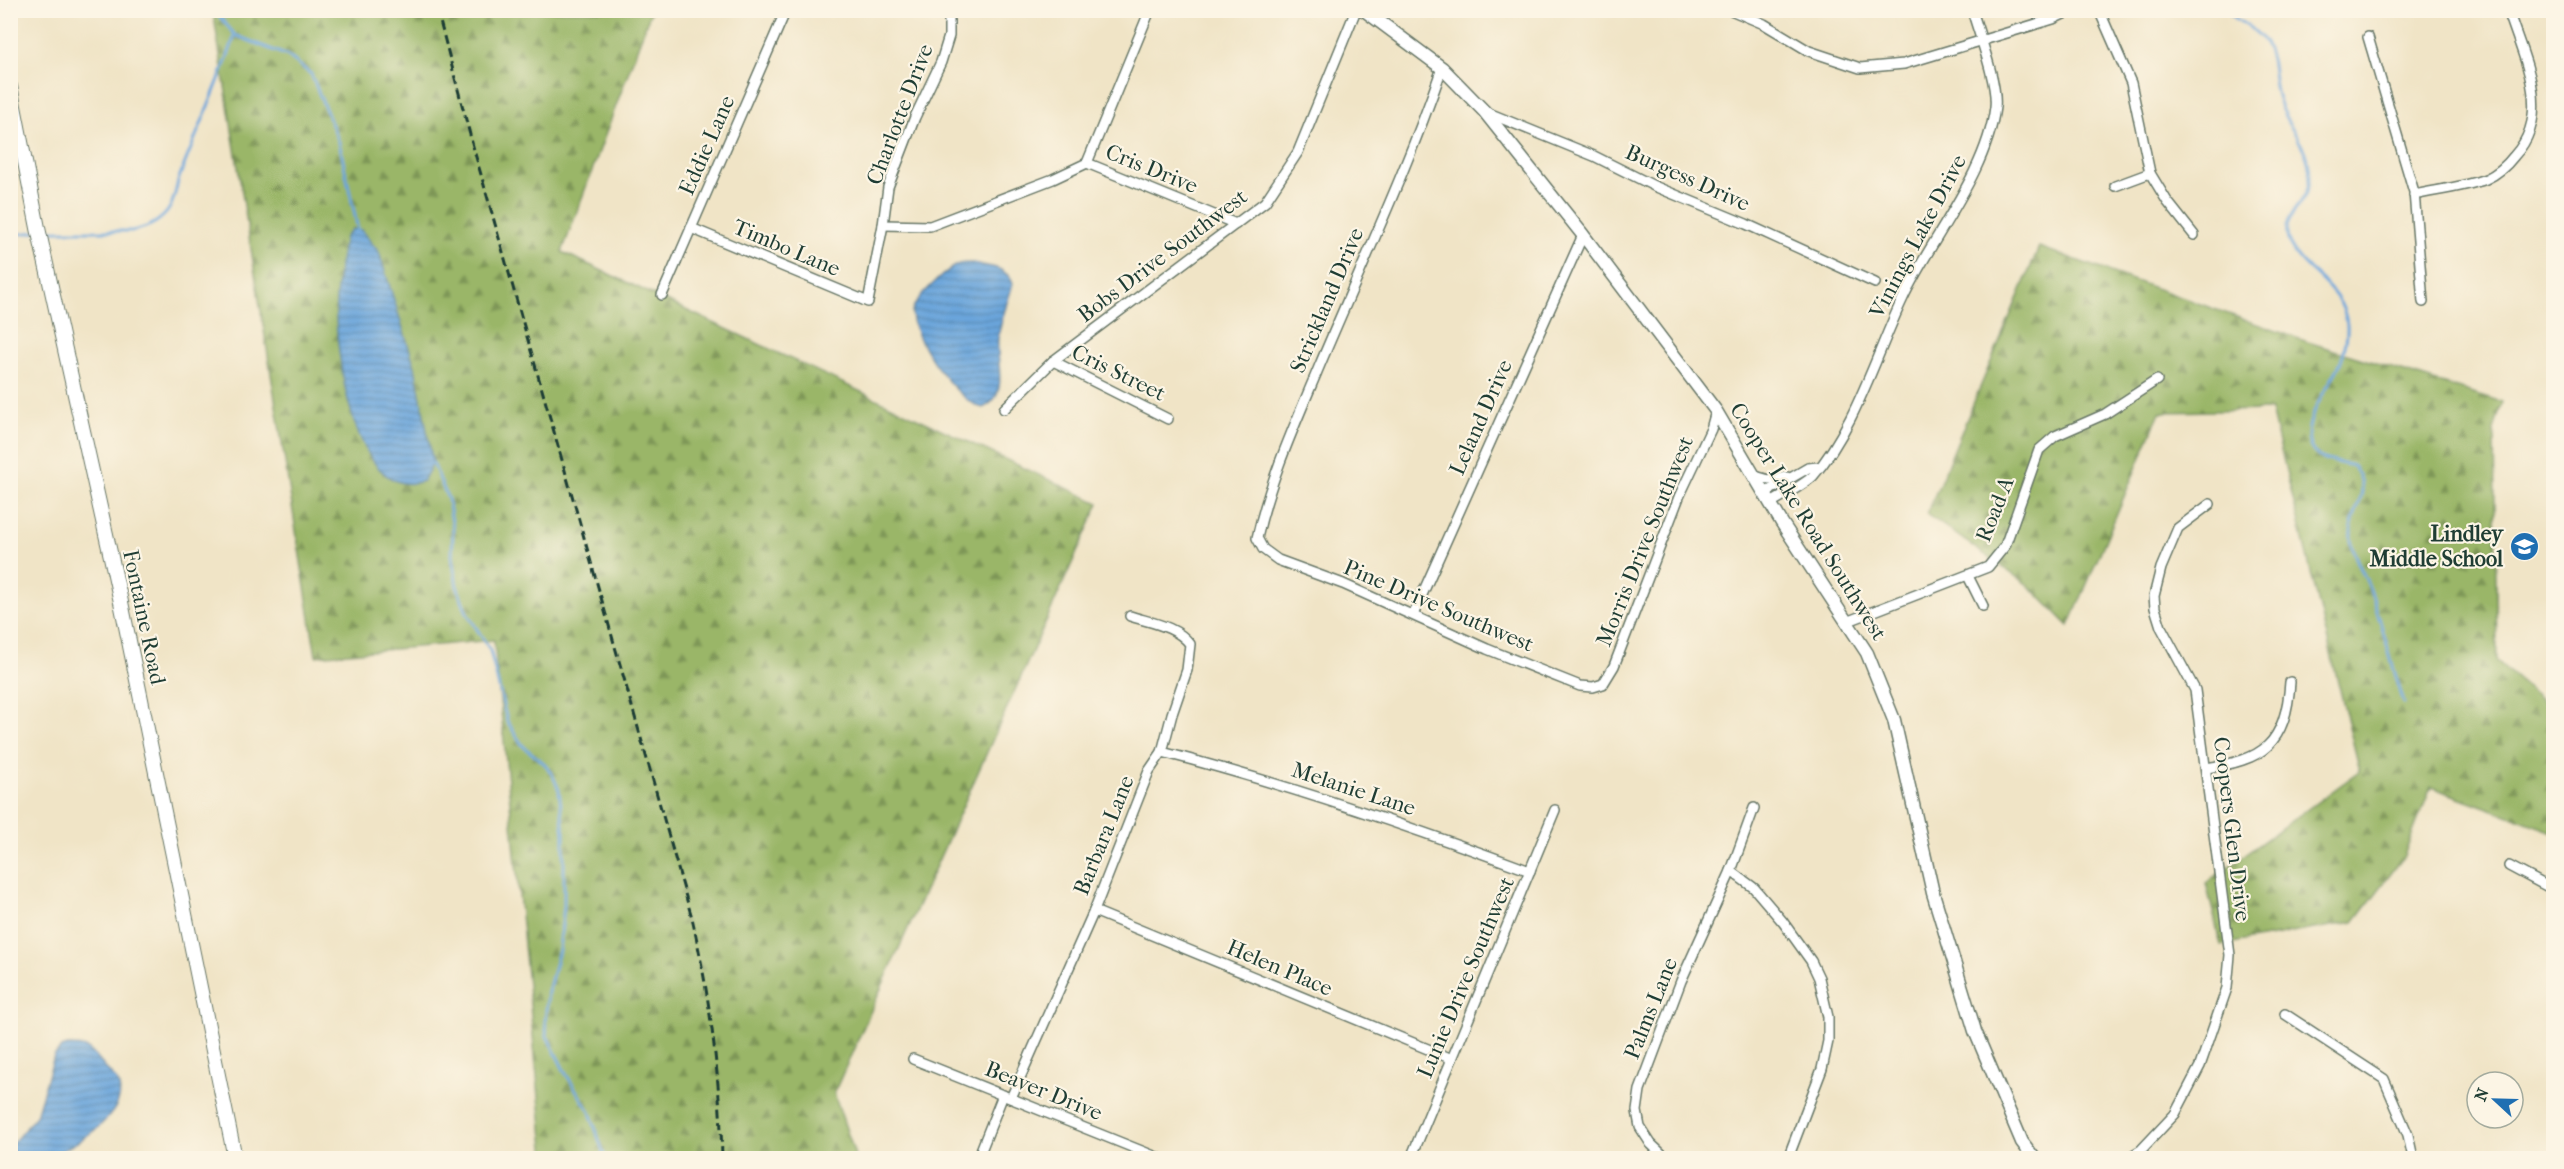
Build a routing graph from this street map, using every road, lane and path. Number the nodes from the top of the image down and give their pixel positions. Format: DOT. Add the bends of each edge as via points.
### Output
graph roads {
  1 [pos="786,10"];
  2 [pos="947,10"];
  3 [pos="1150,10"];
  4 [pos="1356,10"];
  5 [pos="1364,10"];
  6 [pos="1731,10"];
  7 [pos="1972,10"];
  8 [pos="2072,10"];
  9 [pos="2099,10"];
  10 [pos="2508,10"];
  11 [pos="2368,38"];
  12 [pos="1981,41"];
  13 [pos="1442,68"];
  14 [pos="10,86"];
  15 [pos="1484,111"];
  16 [pos="1087,162"];
  17 [pos="2150,173"];
  18 [pos="2115,186"];
  19 [pos="2414,195"];
  20 [pos="1236,224"];
  21 [pos="884,225"];
  22 [pos="691,228"];
  23 [pos="1583,235"];
  24 [pos="2194,235"];
  25 [pos="1875,283"];
  26 [pos="662,295"];
  27 [pos="868,302"];
  28 [pos="2423,302"];
  29 [pos="1053,361"];
  30 [pos="2157,380"];
  31 [pos="1004,409"];
  32 [pos="1716,411"];
  33 [pos="1168,419"];
  34 [pos="1818,467"];
  35 [pos="1795,475"];
  36 [pos="1755,476"];
  37 [pos="1768,498"];
  38 [pos="2210,504"];
  39 [pos="1263,549"];
  40 [pos="1968,576"];
  41 [pos="1983,606"];
  42 [pos="1413,615"];
  43 [pos="1130,616"];
  44 [pos="1846,622"];
  45 [pos="2290,682"];
  46 [pos="1603,684"];
  47 [pos="1162,752"];
  48 [pos="2206,768"];
  49 [pos="1754,808"];
  50 [pos="1555,810"];
  51 [pos="2509,866"];
  52 [pos="1530,871"];
  53 [pos="1731,871"];
  54 [pos="2553,890"];
  55 [pos="1094,911"];
  56 [pos="2285,1014"];
  57 [pos="914,1059"];
  58 [pos="1452,1059"];
  59 [pos="1007,1096"];
  60 [pos="235,1158"];
  61 [pos="978,1158"];
  62 [pos="1159,1158"];
  63 [pos="1411,1158"];
  64 [pos="1666,1158"];
  65 [pos="1788,1158"];
  66 [pos="2034,1158"];
  67 [pos="2128,1158"];
  68 [pos="2413,1158"];
  1 -- 22 [label="street, Eddie Lane"];
  2 -- 21 [label="street, Charlotte Drive" via="949,36 888,187"];
  3 -- 16 [label="street"];
  4 -- 20 [label="street, Bobs Drive Southwest" via="1298,153 1265,202"];
  5 -- 13 [label="street, Cooper Lake Road Southwest"];
  6 -- 12 [label="street" via="1809,51 1860,68 1904,64"];
  7 -- 12 [label="street, Vinings Lake Drive"];
  8 -- 12 [label="street"];
  9 -- 17 [label="street" via="2131,83"];
  10 -- 19 [label="street" via="2535,96 2534,124 2524,145 2486,179"];
  11 -- 19 [label="street"];
  12 -- 34 [label="street, Vinings Lake Drive" via="1996,104 1989,141 1904,296 1846,426"];
  13 -- 15 [label="street, Cooper Lake Road Southwest"];
  13 -- 39 [label="street, Strickland Drive" via="1419,134 1278,469 1257,538"];
  14 -- 60 [label="main road, Fontaine Road"];
  15 -- 23 [label="street, Cooper Lake Road Southwest"];
  15 -- 25 [label="street, Burgess Drive" via="1594,156"];
  16 -- 20 [label="street, Cris Drive"];
  16 -- 21 [label="street" via="930,226"];
  17 -- 18 [label="street"];
  17 -- 24 [label="street"];
  19 -- 28 [label="street"];
  20 -- 29 [label="street, Bobs Drive Southwest"];
  21 -- 27 [label="street, Charlotte Drive"];
  22 -- 26 [label="street, Eddie Lane"];
  22 -- 27 [label="street, Timbo Lane"];
  23 -- 32 [label="street, Cooper Lake Road Southwest"];
  23 -- 42 [label="street, Leland Drive"];
  29 -- 31 [label="street, Bobs Drive Southwest"];
  29 -- 33 [label="street, Cris Street"];
  30 -- 40 [label="street, Road A" via="2105,414 2055,436 2039,450 2005,546 1988,567"];
  32 -- 36 [label="street, Cooper Lake Road Southwest"];
  32 -- 46 [label="street, Morris Drive Southwest" via="1614,666"];
  34 -- 35 [label="street"];
  34 -- 37 [label="street, Vinings Lake Drive" via="1812,477"];
  35 -- 36 [label="street" via="1769,480"];
  35 -- 37 [label="street"];
  36 -- 37 [label="street, Cooper Lake Road Southwest"];
  37 -- 44 [label="street, Cooper Lake Road Southwest"];
  38 -- 48 [label="street, Coopers Glen Drive" via="2178,528 2154,596 2161,627 2195,690"];
  39 -- 42 [label="street, Pine Drive Southwest" via="1278,560"];
  40 -- 41 [label="street"];
  40 -- 44 [label="street, Road A"];
  42 -- 46 [label="street, Pine Drive Southwest" via="1580,686"];
  43 -- 47 [label="street, Barbara Lane" via="1174,630 1190,644 1187,670"];
  44 -- 66 [label="street, Cooper Lake Road Southwest" via="1867,653 1894,720 1933,893 1975,1031 2022,1142"];
  45 -- 48 [label="street" via="2278,732 2269,746 2245,760"];
  47 -- 52 [label="street, Melanie Lane" via="1346,805"];
  47 -- 55 [label="street, Barbara Lane" via="1149,771"];
  48 -- 67 [label="street, Coopers Glen Drive" via="2230,955 2227,988 2200,1066 2175,1114 2141,1150"];
  49 -- 53 [label="street, Palms Lane"];
  50 -- 52 [label="street, Lunie Drive Southwest"];
  51 -- 54 [label="street"];
  52 -- 58 [label="street, Lunie Drive Southwest"];
  53 -- 64 [label="street, Palms Lane" via="1681,981 1640,1090 1640,1127"];
  53 -- 65 [label="street" via="1754,888 1811,961 1828,1017 1822,1069"];
  55 -- 58 [label="street, Helen Place"];
  55 -- 59 [label="street, Barbara Lane"];
  56 -- 68 [label="street" via="2384,1079 2408,1135"];
  57 -- 59 [label="street, Beaver Drive"];
  58 -- 63 [label="street, Lunie Drive Southwest"];
  59 -- 61 [label="street, Barbara Lane"];
  59 -- 62 [label="street, Beaver Drive"];
}
